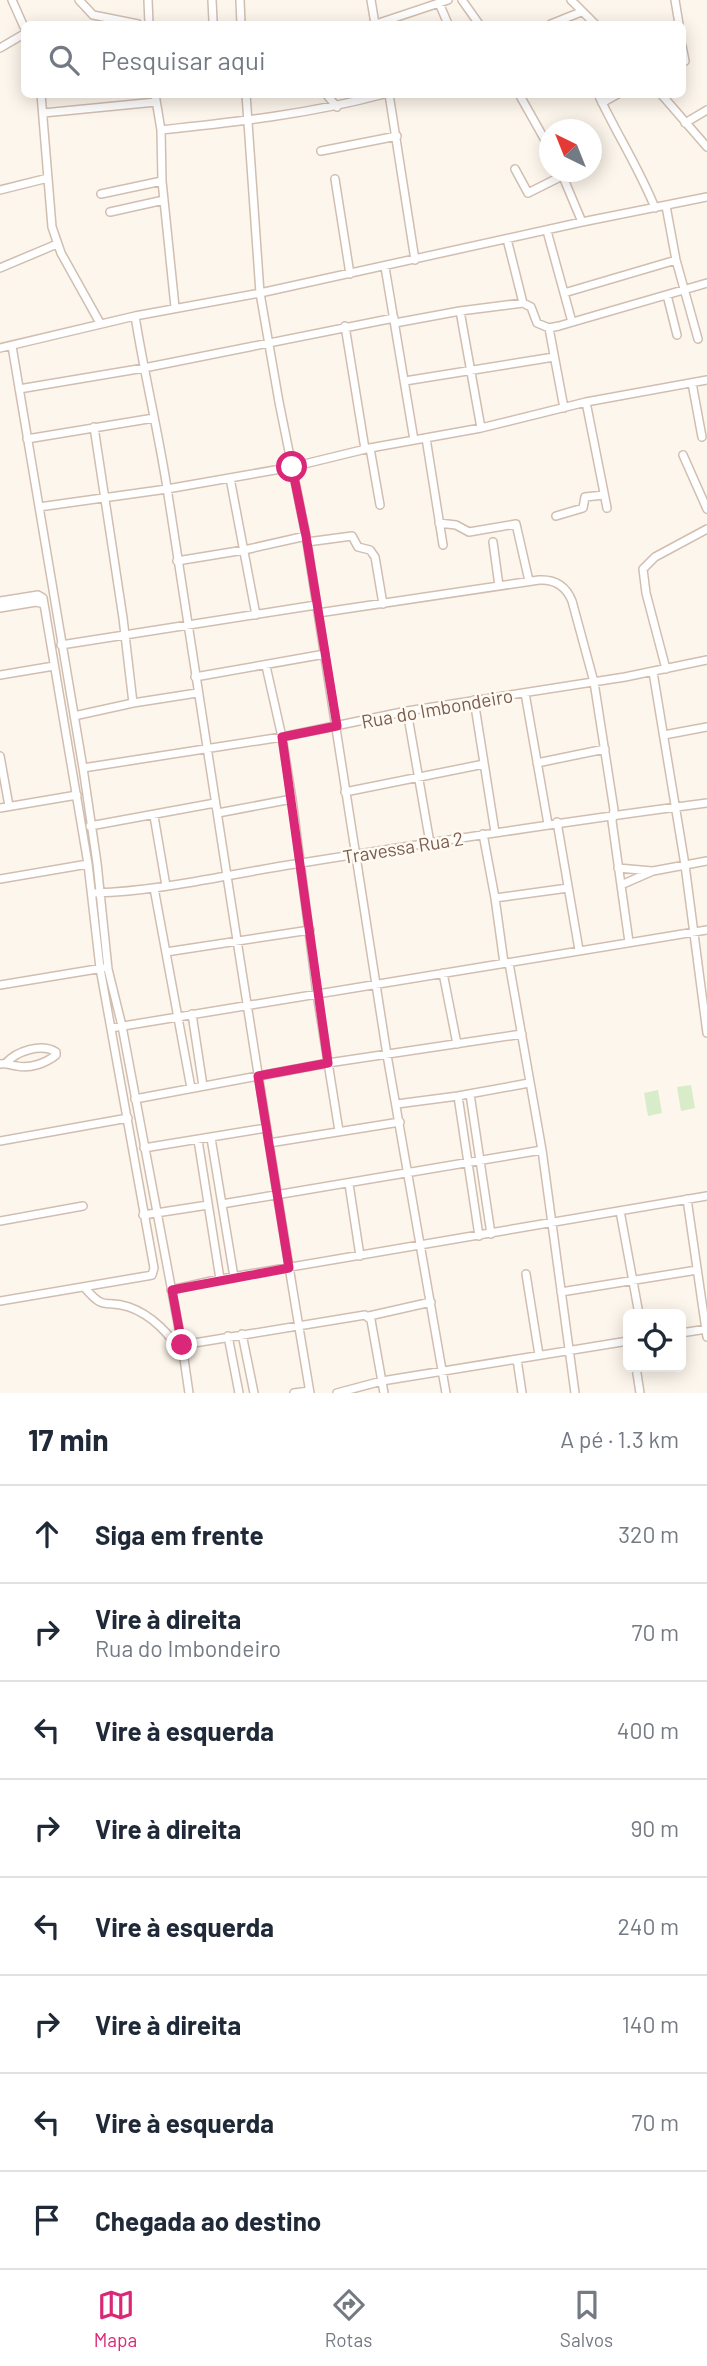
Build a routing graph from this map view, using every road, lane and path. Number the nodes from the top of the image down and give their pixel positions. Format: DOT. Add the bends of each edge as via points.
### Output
graph roads {
  1 [pos="12,0"];
  2 [pos="79,0"];
  3 [pos="148,0"];
  4 [pos="212,0"];
  5 [pos="240,0"];
  6 [pos="371,0"];
  7 [pos="448,0"];
  8 [pos="462,0"];
  9 [pos="571,0"];
  10 [pos="675,0"];
  11 [pos="439,4"];
  12 [pos="581,12"];
  13 [pos="21,21"];
  14 [pos="123,21"];
  15 [pos="149,21"];
  16 [pos="213,21"];
  17 [pos="241,21"];
  18 [pos="375,21"];
  19 [pos="385,21"];
  20 [pos="447,21"];
  21 [pos="476,21"];
  22 [pos="564,21"];
  23 [pos="592,21"];
  24 [pos="678,21"];
  25 [pos="21,36"];
  26 [pos="0,48"];
  27 [pos="41,98"];
  28 [pos="155,98"];
  29 [pos="246,98"];
  30 [pos="329,98"];
  31 [pos="371,98"];
  32 [pos="387,98"];
  33 [pos="521,98"];
  34 [pos="600,98"];
  35 [pos="611,98"];
  36 [pos="665,98"];
  37 [pos="602,103"];
  38 [pos="337,107"];
  39 [pos="707,110"];
  40 [pos="43,113"];
  41 [pos="248,121"];
  42 [pos="685,124"];
  43 [pos="539,129"];
  44 [pos="161,130"];
  45 [pos="397,136"];
  46 [pos="707,147"];
  47 [pos="321,151"];
  48 [pos="515,169"];
  49 [pos="48,178"];
  50 [pos="335,179"];
  51 [pos="162,181"];
  52 [pos="547,182"];
  53 [pos="564,182"];
  54 [pos="0,190"];
  55 [pos="101,194"];
  56 [pos="707,197"];
  57 [pos="164,200"];
  58 [pos="666,206"];
  59 [pos="655,208"];
  60 [pos="110,212"];
  61 [pos="582,222"];
  62 [pos="547,230"];
  63 [pos="507,239"];
  64 [pos="57,244"];
  65 [pos="415,260"];
  66 [pos="676,260"];
  67 [pos="385,267"];
  68 [pos="0,268"];
  69 [pos="350,274"];
  70 [pos="707,283"];
  71 [pos="685,290"];
  72 [pos="260,293"];
  73 [pos="564,293"];
  74 [pos="667,295"];
  75 [pos="523,303"];
  76 [pos="175,307"];
  77 [pos="460,311"];
  78 [pos="135,316"];
  79 [pos="394,320"];
  80 [pos="572,322"];
  81 [pos="100,323"];
  82 [pos="345,326"];
  83 [pos="549,327"];
  84 [pos="677,335"];
  85 [pos="698,339"];
  86 [pos="269,344"];
  87 [pos="12,346"];
  88 [pos="0,348"];
  89 [pos="554,357"];
  90 [pos="144,368"];
  91 [pos="472,372"];
  92 [pos="707,380"];
  93 [pos="405,381"];
  94 [pos="692,383"];
  95 [pos="19,389"];
  96 [pos="586,402"];
  97 [pos="564,408"];
  98 [pos="154,418"];
  99 [pos="94,427"];
  100 [pos="481,428"];
  101 [pos="702,437"];
  102 [pos="426,438"];
  103 [pos="27,439"];
  104 [pos="414,440"];
  105 [pos="367,448"];
  106 [pos="683,455"];
  107 [pos="292,467"];
  108 [pos="230,478"];
  109 [pos="167,489"];
  110 [pos="604,495"];
  111 [pos="105,498"];
  112 [pos="380,505"];
  113 [pos="39,507"];
  114 [pos="607,508"];
  115 [pos="707,509"];
  116 [pos="556,516"];
  117 [pos="439,523"];
  118 [pos="707,529"];
  119 [pos="306,539"];
  120 [pos="493,542"];
  121 [pos="443,545"];
  122 [pos="244,550"];
  123 [pos="177,561"];
  124 [pos="529,581"];
  125 [pos="499,586"];
  126 [pos="0,601"];
  127 [pos="44,604"];
  128 [pos="383,604"];
  129 [pos="0,608"];
  130 [pos="317,609"];
  131 [pos="256,615"];
  132 [pos="187,626"];
  133 [pos="126,636"];
  134 [pos="61,645"];
  135 [pos="325,654"];
  136 [pos="707,660"];
  137 [pos="54,666"];
  138 [pos="266,666"];
  139 [pos="666,669"];
  140 [pos="653,672"];
  141 [pos="0,675"];
  142 [pos="195,677"];
  143 [pos="594,682"];
  144 [pos="525,693"];
  145 [pos="197,694"];
  146 [pos="474,700"];
  147 [pos="134,703"];
  148 [pos="407,711"];
  149 [pos="74,716"];
  150 [pos="337,726"];
  151 [pos="707,727"];
  152 [pos="664,734"];
  153 [pos="282,737"];
  154 [pos="206,748"];
  155 [pos="605,749"];
  156 [pos="0,756"];
  157 [pos="537,763"];
  158 [pos="484,764"];
  159 [pos="83,768"];
  160 [pos="419,777"];
  161 [pos="345,792"];
  162 [pos="77,795"];
  163 [pos="292,799"];
  164 [pos="215,803"];
  165 [pos="707,803"];
  166 [pos="4,807"];
  167 [pos="675,807"];
  168 [pos="218,813"];
  169 [pos="154,816"];
  170 [pos="613,816"];
  171 [pos="557,822"];
  172 [pos="548,824"];
  173 [pos="90,827"];
  174 [pos="495,832"];
  175 [pos="483,834"];
  176 [pos="430,843"];
  177 [pos="355,855"];
  178 [pos="707,861"];
  179 [pos="299,863"];
  180 [pos="88,864"];
  181 [pos="685,865"];
  182 [pos="618,868"];
  183 [pos="653,872"];
  184 [pos="228,874"];
  185 [pos="0,879"];
  186 [pos="621,885"];
  187 [pos="166,887"];
  188 [pos="568,887"];
  189 [pos="154,888"];
  190 [pos="100,892"];
  191 [pos="91,893"];
  192 [pos="495,898"];
  193 [pos="310,930"];
  194 [pos="707,930"];
  195 [pos="694,932"];
  196 [pos="238,941"];
  197 [pos="629,942"];
  198 [pos="579,950"];
  199 [pos="166,952"];
  200 [pos="507,963"];
  201 [pos="104,968"];
  202 [pos="443,973"];
  203 [pos="0,985"];
  204 [pos="376,985"];
  205 [pos="317,994"];
  206 [pos="247,1005"];
  207 [pos="192,1014"];
  208 [pos="178,1016"];
  209 [pos="122,1026"];
  210 [pos="111,1028"];
  211 [pos="522,1034"];
  212 [pos="707,1034"];
  213 [pos="457,1044"];
  214 [pos="387,1055"];
  215 [pos="3,1063"];
  216 [pos="328,1063"];
  217 [pos="258,1076"];
  218 [pos="528,1083"];
  219 [pos="203,1086"];
  220 [pos="191,1088"];
  221 [pos="470,1094"];
  222 [pos="458,1096"];
  223 [pos="135,1099"];
  224 [pos="397,1104"];
  225 [pos="128,1118"];
  226 [pos="400,1122"];
  227 [pos="266,1128"];
  228 [pos="339,1131"];
  229 [pos="211,1138"];
  230 [pos="198,1139"];
  231 [pos="0,1141"];
  232 [pos="269,1143"];
  233 [pos="144,1148"];
  234 [pos="541,1150"];
  235 [pos="479,1161"];
  236 [pos="467,1163"];
  237 [pos="408,1173"];
  238 [pos="349,1184"];
  239 [pos="277,1194"];
  240 [pos="707,1196"];
  241 [pos="687,1199"];
  242 [pos="222,1203"];
  243 [pos="83,1206"];
  244 [pos="208,1206"];
  245 [pos="620,1211"];
  246 [pos="156,1213"];
  247 [pos="143,1215"];
  248 [pos="0,1220"];
  249 [pos="552,1223"];
  250 [pos="491,1234"];
  251 [pos="479,1236"];
  252 [pos="422,1246"];
  253 [pos="360,1256"];
  254 [pos="289,1268"];
  255 [pos="697,1270"];
  256 [pos="526,1274"];
  257 [pos="234,1277"];
  258 [pos="220,1279"];
  259 [pos="633,1280"];
  260 [pos="85,1288"];
  261 [pos="172,1290"];
  262 [pos="561,1292"];
  263 [pos="0,1301"];
  264 [pos="431,1302"];
  265 [pos="638,1309"];
  266 [pos="369,1316"];
  267 [pos="299,1325"];
  268 [pos="707,1332"];
  269 [pos="686,1333"];
  270 [pos="242,1334"];
  271 [pos="228,1336"];
  272 [pos="623,1342"];
  273 [pos="182,1345"];
  274 [pos="570,1349"];
  275 [pos="539,1355"];
  276 [pos="184,1359"];
  277 [pos="517,1359"];
  278 [pos="442,1371"];
  279 [pos="637,1372"];
  280 [pos="382,1381"];
  281 [pos="309,1392"];
  282 [pos="189,1393"];
  283 [pos="239,1393"];
  284 [pos="254,1393"];
  285 [pos="294,1393"];
  286 [pos="337,1393"];
  287 [pos="384,1393"];
  288 [pos="446,1393"];
  289 [pos="522,1393"];
  290 [pos="575,1393"];
  291 [pos="640,1393"];
  1 -- 13 [label="street"];
  2 -- 14 [label="street" via="93,15"];
  3 -- 15 [label="street"];
  4 -- 16 [label="street"];
  5 -- 17 [label="street"];
  6 -- 18 [label="street"];
  7 -- 11 [label="street"];
  8 -- 21 [label="street"];
  9 -- 12 [label="street"];
  10 -- 24 [label="street"];
  11 -- 19 [label="street"];
  11 -- 20 [label="street"];
  12 -- 22 [label="street"];
  12 -- 23 [label="street"];
  25 -- 26 [label="street"];
  27 -- 40 [label="street"];
  28 -- 40 [label="street"];
  28 -- 44 [label="street"];
  29 -- 41 [label="street"];
  30 -- 38 [label="street"];
  31 -- 38 [label="street"];
  32 -- 45 [label="street"];
  33 -- 43 [label="street"];
  34 -- 37 [label="street"];
  35 -- 37 [label="street"];
  36 -- 42 [label="street"];
  37 -- 59 [label="street"];
  38 -- 41 [label="street"];
  39 -- 42 [label="street"];
  40 -- 49 [label="street"];
  41 -- 44 [label="street"];
  41 -- 72 [label="street"];
  42 -- 46 [label="street"];
  44 -- 51 [label="street"];
  45 -- 47 [label="street"];
  45 -- 65 [label="street"];
  48 -- 52 [label="street" via="528,193"];
  49 -- 54 [label="street"];
  49 -- 64 [label="street"];
  50 -- 69 [label="street"];
  51 -- 55 [label="street"];
  51 -- 57 [label="street"];
  53 -- 61 [label="street"];
  56 -- 58 [label="street"];
  57 -- 60 [label="street"];
  57 -- 76 [label="street"];
  58 -- 59 [label="street"];
  58 -- 66 [label="street"];
  59 -- 61 [label="street"];
  61 -- 62 [label="street"];
  62 -- 63 [label="street"];
  62 -- 73 [label="street"];
  63 -- 65 [label="street"];
  63 -- 75 [label="street"];
  64 -- 68 [label="street"];
  64 -- 81 [label="street"];
  65 -- 67 [label="street"];
  66 -- 71 [label="street"];
  66 -- 73 [label="street"];
  67 -- 69 [label="street"];
  67 -- 79 [label="street"];
  69 -- 72 [label="street"];
  70 -- 71 [label="street"];
  71 -- 74 [label="street"];
  71 -- 85 [label="street"];
  72 -- 76 [label="street"];
  72 -- 86 [label="street"];
  73 -- 80 [label="street"];
  74 -- 80 [label="street"];
  74 -- 84 [label="street"];
  75 -- 77 [label="street"];
  75 -- 83 [label="street" via="531,306 537,323"];
  76 -- 78 [label="street"];
  77 -- 79 [label="street"];
  77 -- 91 [label="street"];
  78 -- 81 [label="street"];
  78 -- 90 [label="street"];
  79 -- 82 [label="street"];
  79 -- 93 [label="street"];
  80 -- 83 [label="street"];
  81 -- 87 [label="street"];
  82 -- 86 [label="street"];
  82 -- 105 [label="street"];
  83 -- 89 [label="street"];
  86 -- 90 [label="street"];
  86 -- 107 [label="street"];
  87 -- 88 [label="street"];
  87 -- 95 [label="street"];
  89 -- 91 [label="street"];
  89 -- 97 [label="street"];
  90 -- 95 [label="street"];
  90 -- 98 [label="street"];
  91 -- 93 [label="street"];
  91 -- 100 [label="street"];
  92 -- 94 [label="street"];
  93 -- 104 [label="street"];
  94 -- 96 [label="street"];
  94 -- 101 [label="street"];
  95 -- 103 [label="street"];
  96 -- 97 [label="street"];
  96 -- 110 [label="street"];
  97 -- 100 [label="street"];
  98 -- 99 [label="street"];
  98 -- 109 [label="street"];
  99 -- 103 [label="street"];
  99 -- 111 [label="street"];
  100 -- 102 [label="street"];
  102 -- 104 [label="street"];
  102 -- 117 [label="street"];
  103 -- 113 [label="street"];
  104 -- 105 [label="street"];
  105 -- 107 [label="street"];
  105 -- 112 [label="street"];
  106 -- 115 [label="street"];
  107 -- 108 [label="street"];
  107 -- 119 [label="street"];
  108 -- 109 [label="street"];
  108 -- 122 [label="street"];
  109 -- 111 [label="street"];
  109 -- 123 [label="street"];
  110 -- 114 [label="street"];
  110 -- 116 [label="street" via="585,498 582,509"];
  111 -- 113 [label="street"];
  111 -- 133 [label="street"];
  113 -- 134 [label="street"];
  117 -- 121 [label="street"];
  117 -- 124 [label="street" via="466,532 516,524"];
  118 -- 139 [label="street" via="655,557 643,569"];
  119 -- 122 [label="street"];
  119 -- 128 [label="street" via="352,536 358,547 370,550"];
  119 -- 130 [label="street"];
  120 -- 125 [label="street"];
  122 -- 123 [label="street"];
  122 -- 131 [label="street"];
  123 -- 132 [label="street"];
  124 -- 125 [label="street"];
  124 -- 143 [label="street" via="554,581 570,596"];
  125 -- 128 [label="street"];
  126 -- 127 [label="street" via="38,595"];
  127 -- 129 [label="street"];
  127 -- 137 [label="street"];
  128 -- 130 [label="street"];
  130 -- 131 [label="street"];
  130 -- 135 [label="street"];
  131 -- 132 [label="street"];
  132 -- 133 [label="street"];
  132 -- 142 [label="street"];
  133 -- 134 [label="street"];
  133 -- 147 [label="street"];
  134 -- 149 [label="street"];
  135 -- 138 [label="street"];
  135 -- 150 [label="street"];
  136 -- 139 [label="street, Rua do Imbondeiro"];
  137 -- 141 [label="street"];
  137 -- 162 [label="street"];
  138 -- 142 [label="street"];
  138 -- 153 [label="street"];
  139 -- 140 [label="street, Rua do Imbondeiro"];
  140 -- 143 [label="street, Rua do Imbondeiro"];
  140 -- 152 [label="street"];
  142 -- 145 [label="street"];
  143 -- 144 [label="street, Rua do Imbondeiro"];
  143 -- 155 [label="street"];
  144 -- 146 [label="street, Rua do Imbondeiro"];
  144 -- 157 [label="street"];
  145 -- 147 [label="street"];
  145 -- 154 [label="street"];
  146 -- 148 [label="street, Rua do Imbondeiro"];
  146 -- 158 [label="street"];
  147 -- 149 [label="street"];
  148 -- 150 [label="street, Rua do Imbondeiro"];
  148 -- 160 [label="street"];
  149 -- 159 [label="street"];
  150 -- 153 [label="street, Rua do Imbondeiro"];
  150 -- 161 [label="street"];
  151 -- 152 [label="street"];
  152 -- 167 [label="street"];
  153 -- 154 [label="street, Rua do Imbondeiro"];
  153 -- 163 [label="street"];
  154 -- 159 [label="street, Rua do Imbondeiro"];
  154 -- 164 [label="street"];
  155 -- 157 [label="street"];
  155 -- 170 [label="street"];
  156 -- 166 [label="street"];
  157 -- 172 [label="street"];
  158 -- 160 [label="street"];
  158 -- 174 [label="street"];
  159 -- 173 [label="street"];
  160 -- 161 [label="street"];
  160 -- 176 [label="street"];
  161 -- 177 [label="street"];
  162 -- 166 [label="street"];
  162 -- 180 [label="street"];
  163 -- 168 [label="street"];
  163 -- 179 [label="street"];
  164 -- 168 [label="street"];
  164 -- 169 [label="street"];
  165 -- 167 [label="street, Travessa Rua 2"];
  167 -- 170 [label="street, Travessa Rua 2"];
  167 -- 181 [label="street"];
  168 -- 184 [label="street"];
  169 -- 173 [label="street"];
  169 -- 187 [label="street"];
  170 -- 171 [label="street, Travessa Rua 2"];
  170 -- 182 [label="street"];
  171 -- 172 [label="street, Travessa Rua 2"];
  171 -- 188 [label="street"];
  172 -- 174 [label="street, Travessa Rua 2"];
  173 -- 190 [label="street"];
  174 -- 175 [label="street, Travessa Rua 2"];
  175 -- 176 [label="street, Travessa Rua 2"];
  175 -- 192 [label="street"];
  176 -- 177 [label="street, Travessa Rua 2"];
  177 -- 179 [label="street, Travessa Rua 2"];
  177 -- 204 [label="street"];
  178 -- 181 [label="street"];
  179 -- 184 [label="street, Travessa Rua 2"];
  179 -- 193 [label="street"];
  180 -- 185 [label="street"];
  180 -- 191 [label="street"];
  181 -- 183 [label="street"];
  181 -- 195 [label="street"];
  182 -- 183 [label="street"];
  182 -- 186 [label="street"];
  183 -- 186 [label="street"];
  184 -- 187 [label="street, Travessa Rua 2"];
  184 -- 196 [label="street"];
  186 -- 197 [label="street"];
  187 -- 189 [label="street, Travessa Rua 2"];
  188 -- 192 [label="street"];
  188 -- 198 [label="street"];
  189 -- 190 [label="street, Travessa Rua 2"];
  189 -- 199 [label="street"];
  190 -- 191 [label="street, Travessa Rua 2"];
  190 -- 201 [label="street"];
  191 -- 201 [label="street"];
  192 -- 200 [label="street"];
  193 -- 196 [label="street"];
  193 -- 205 [label="street"];
  194 -- 195 [label="street"];
  195 -- 197 [label="street"];
  195 -- 212 [label="street"];
  196 -- 199 [label="street"];
  196 -- 206 [label="street"];
  197 -- 198 [label="street"];
  198 -- 200 [label="street"];
  199 -- 208 [label="street"];
  200 -- 202 [label="street"];
  200 -- 211 [label="street"];
  201 -- 203 [label="street"];
  201 -- 209 [label="street"];
  201 -- 210 [label="street"];
  202 -- 204 [label="street"];
  202 -- 213 [label="street"];
  204 -- 205 [label="street"];
  204 -- 214 [label="street"];
  205 -- 206 [label="street"];
  205 -- 216 [label="street"];
  206 -- 207 [label="street"];
  206 -- 217 [label="street"];
  207 -- 208 [label="street"];
  207 -- 219 [label="street"];
  208 -- 209 [label="street"];
  208 -- 220 [label="street"];
  209 -- 210 [label="street"];
  209 -- 223 [label="street"];
  210 -- 225 [label="street"];
  211 -- 213 [label="street"];
  211 -- 218 [label="street"];
  213 -- 214 [label="street"];
  214 -- 216 [label="street"];
  214 -- 224 [label="street"];
  215 -- 215 [label="street" via="20,1067 39,1064 56,1052 29,1050"];
  216 -- 217 [label="street"];
  216 -- 228 [label="street"];
  217 -- 219 [label="street"];
  217 -- 227 [label="street"];
  218 -- 221 [label="street"];
  218 -- 234 [label="street"];
  219 -- 220 [label="street"];
  220 -- 223 [label="street"];
  221 -- 222 [label="street"];
  221 -- 235 [label="street"];
  222 -- 224 [label="street"];
  222 -- 236 [label="street"];
  223 -- 233 [label="street"];
  224 -- 226 [label="street"];
  225 -- 231 [label="street"];
  225 -- 247 [label="street"];
  226 -- 228 [label="street"];
  226 -- 237 [label="street"];
  227 -- 229 [label="street"];
  227 -- 232 [label="street"];
  228 -- 232 [label="street"];
  229 -- 230 [label="street"];
  229 -- 242 [label="street"];
  230 -- 233 [label="street"];
  230 -- 244 [label="street"];
  232 -- 239 [label="street"];
  233 -- 246 [label="street"];
  234 -- 235 [label="street"];
  234 -- 249 [label="street"];
  235 -- 236 [label="street"];
  235 -- 250 [label="street"];
  236 -- 237 [label="street"];
  236 -- 251 [label="street"];
  237 -- 238 [label="street"];
  237 -- 252 [label="street"];
  238 -- 239 [label="street"];
  238 -- 253 [label="street"];
  239 -- 242 [label="street"];
  239 -- 254 [label="street"];
  240 -- 241 [label="street"];
  241 -- 245 [label="street"];
  241 -- 255 [label="street"];
  242 -- 244 [label="street"];
  242 -- 244 [label="street"];
  242 -- 257 [label="street"];
  243 -- 248 [label="street"];
  244 -- 246 [label="street"];
  244 -- 258 [label="street"];
  245 -- 249 [label="street"];
  245 -- 259 [label="street"];
  246 -- 247 [label="street"];
  246 -- 261 [label="street"];
  247 -- 260 [label="street" via="152,1275"];
  249 -- 250 [label="street"];
  249 -- 262 [label="street"];
  250 -- 251 [label="street"];
  251 -- 252 [label="street"];
  252 -- 253 [label="street"];
  252 -- 264 [label="street"];
  253 -- 254 [label="street"];
  254 -- 257 [label="street"];
  254 -- 267 [label="street"];
  255 -- 259 [label="street"];
  255 -- 268 [label="street"];
  256 -- 275 [label="street"];
  257 -- 258 [label="street"];
  258 -- 261 [label="street"];
  259 -- 262 [label="street"];
  259 -- 265 [label="street"];
  260 -- 263 [label="street"];
  260 -- 276 [label="street" via="101,1304 130,1307 164,1330"];
  261 -- 273 [label="street"];
  262 -- 274 [label="street"];
  264 -- 266 [label="street"];
  264 -- 278 [label="street"];
  266 -- 267 [label="street"];
  266 -- 280 [label="street"];
  267 -- 270 [label="street"];
  267 -- 281 [label="street"];
  268 -- 269 [label="street"];
  270 -- 271 [label="street"];
  270 -- 284 [label="street"];
  271 -- 273 [label="street"];
  271 -- 283 [label="street"];
  272 -- 274 [label="street"];
  273 -- 276 [label="street"];
  274 -- 275 [label="street"];
  274 -- 290 [label="street"];
  275 -- 277 [label="street"];
  276 -- 282 [label="street"];
  277 -- 278 [label="street"];
  277 -- 289 [label="street"];
  278 -- 280 [label="street"];
  278 -- 288 [label="street"];
  279 -- 291 [label="street"];
  280 -- 286 [label="street"];
  280 -- 287 [label="street"];
  281 -- 285 [label="street"];
}
